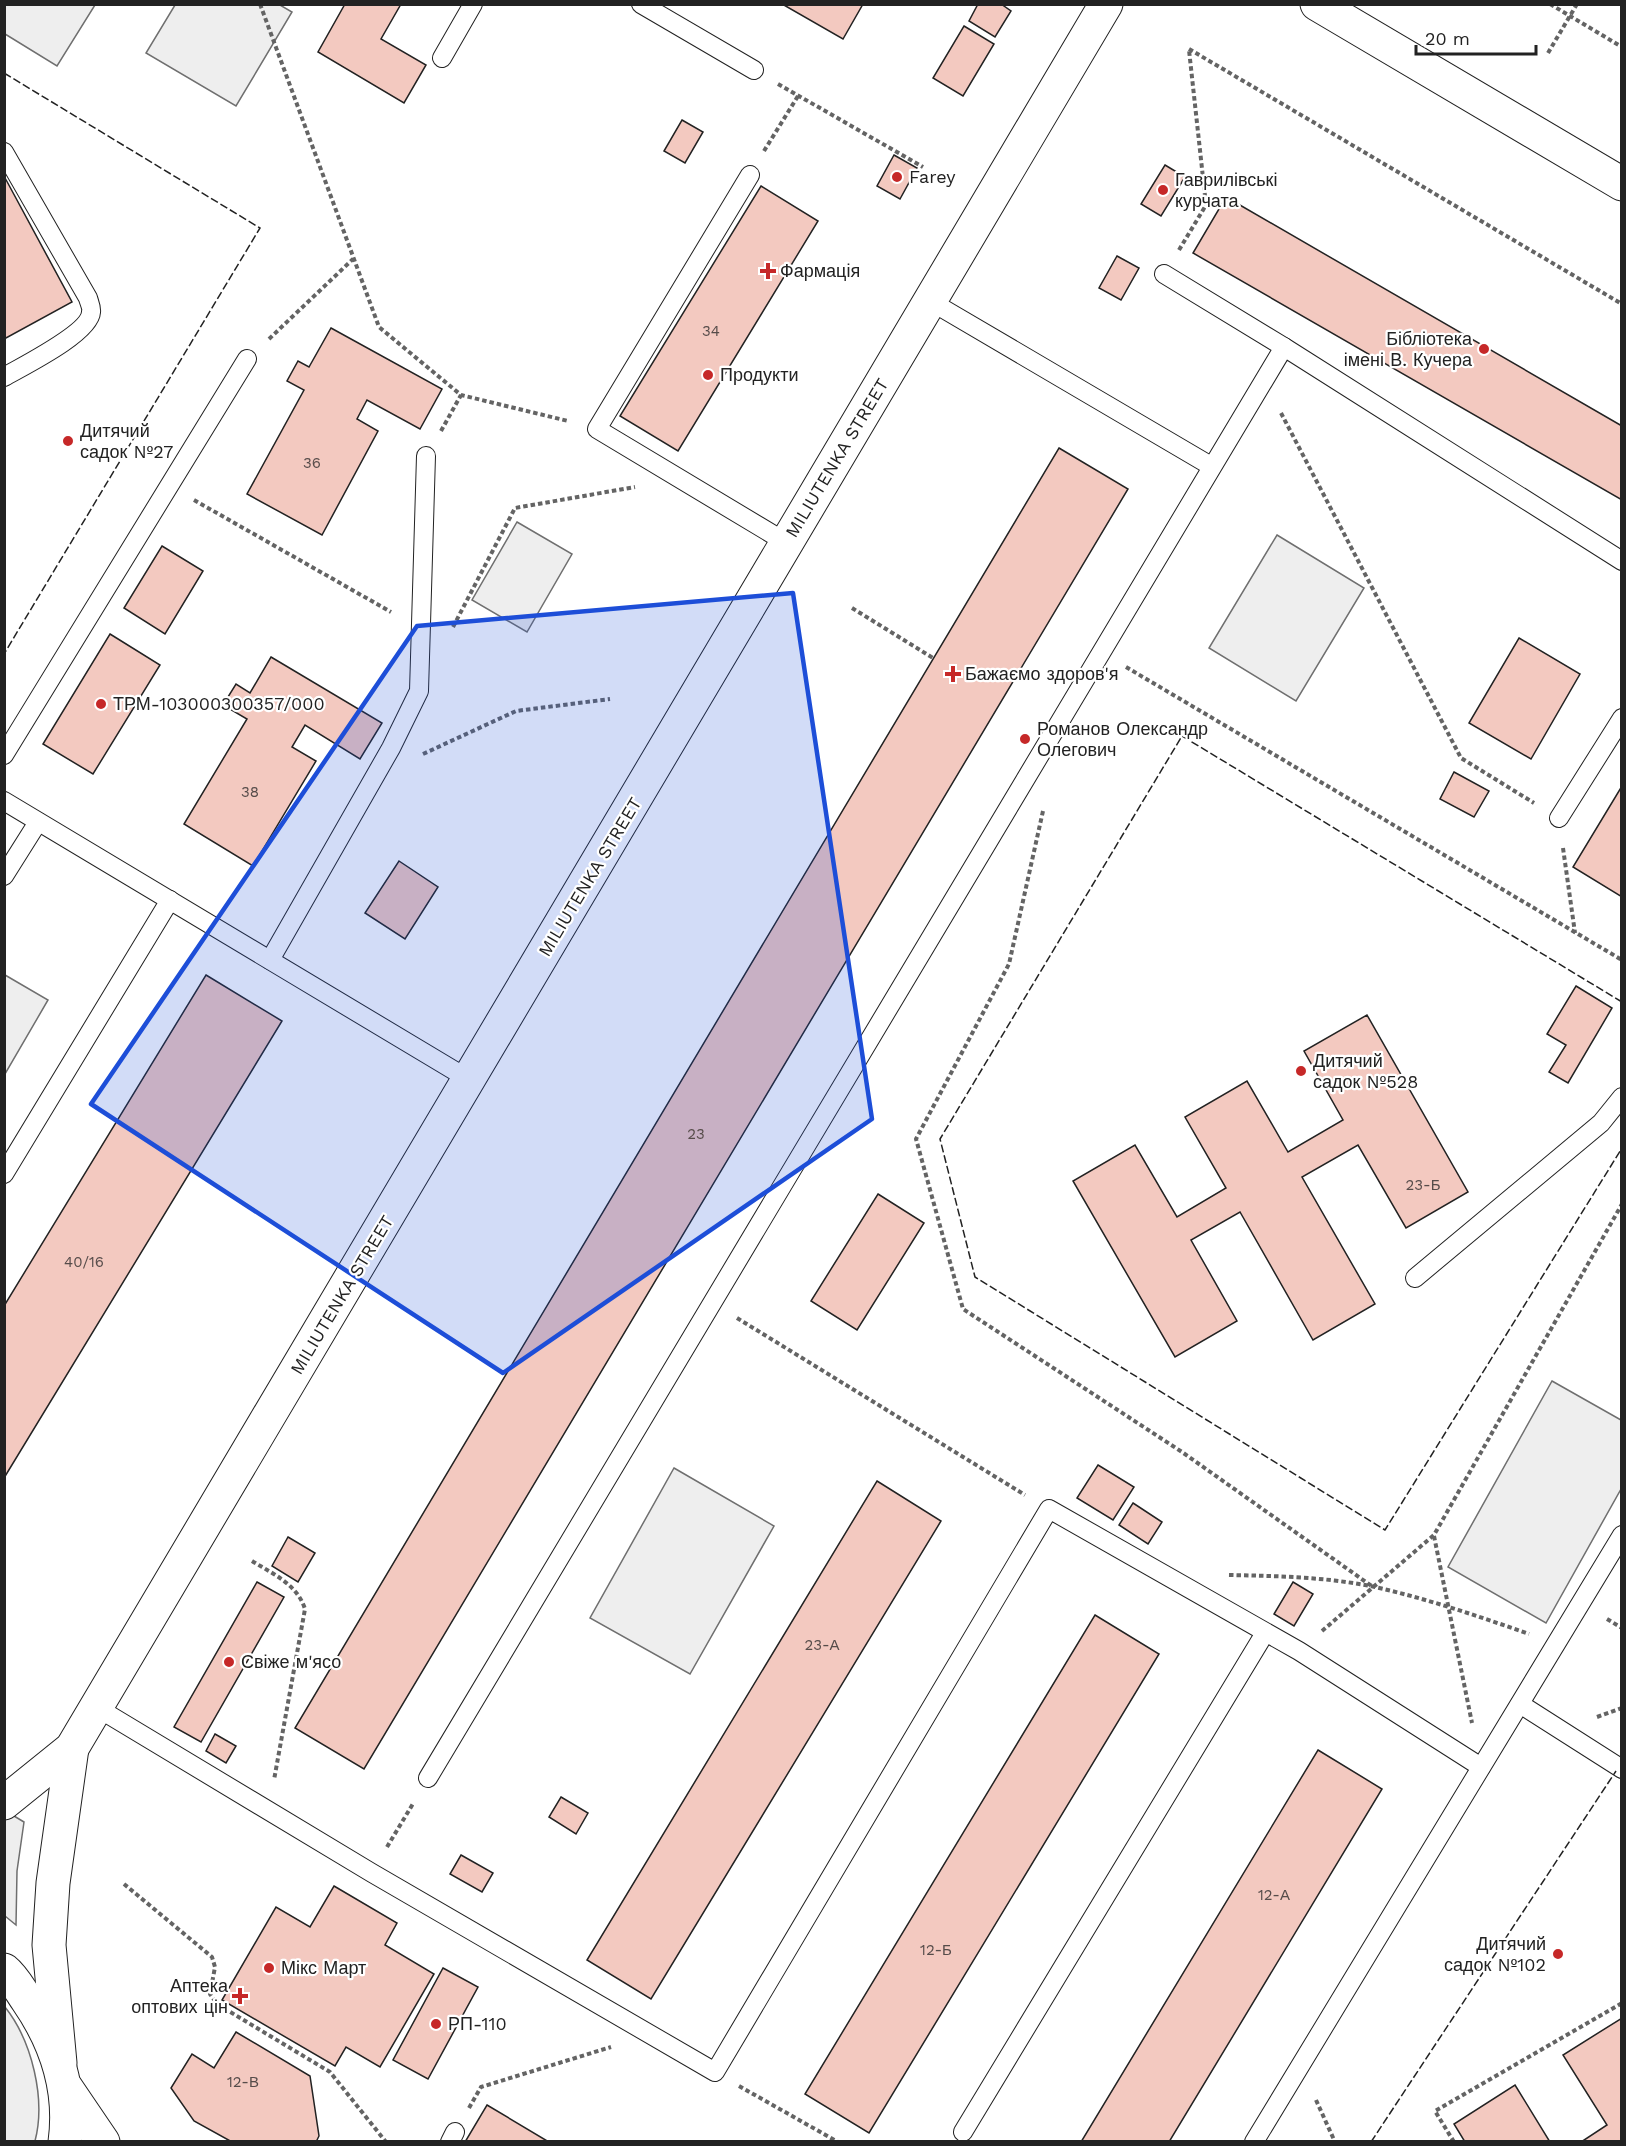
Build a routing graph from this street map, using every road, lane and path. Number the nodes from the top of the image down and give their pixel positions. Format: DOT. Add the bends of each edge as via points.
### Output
graph roads {
  1 [pos="260,4"];
  2 [pos="473,4"];
  3 [pos="641,4"];
  4 [pos="1106,4"];
  5 [pos="1317,4"];
  6 [pos="1550,4"];
  7 [pos="1577,4"];
  8 [pos="1570,16"];
  9 [pos="1622,46"];
  10 [pos="1548,53"];
  11 [pos="442,58"];
  12 [pos="754,70"];
  13 [pos="798,96"];
  14 [pos="4,152"];
  15 [pos="923,167"];
  16 [pos="750,175"];
  17 [pos="1622,184"];
  18 [pos="353,259"];
  19 [pos="1164,274"];
  20 [pos="930,301"];
  21 [pos="1622,304"];
  22 [pos="1284,347"];
  23 [pos="248,359"];
  24 [pos="4,377"];
  25 [pos="1264,380"];
  26 [pos="461,395"];
  27 [pos="597,429"];
  28 [pos="426,456"];
  29 [pos="1211,466"];
  30 [pos="680,479"];
  31 [pos="170,486"];
  32 [pos="787,543"];
  33 [pos="1622,561"];
  34 [pos="852,608"];
  35 [pos="421,629"];
  36 [pos="451,630"];
  37 [pos="1101,652"];
  38 [pos="933,658"];
  39 [pos="610,699"];
  40 [pos="1622,718"];
  41 [pos="391,748"];
  42 [pos="4,755"];
  43 [pos="4,801"];
  44 [pos="1045,802"];
  45 [pos="1559,818"];
  46 [pos="38,822"];
  47 [pos="4,876"];
  48 [pos="170,900"];
  49 [pos="1575,933"];
  50 [pos="270,960"];
  51 [pos="1622,960"];
  52 [pos="470,1080"];
  53 [pos="1622,1097"];
  54 [pos="4,1174"];
  55 [pos="1622,1204"];
  56 [pos="1619,1214"];
  57 [pos="1414,1278"];
  58 [pos="712,1303"];
  59 [pos="1049,1509"];
  60 [pos="1434,1535"];
  61 [pos="1622,1535"];
  62 [pos="252,1561"];
  63 [pos="1226,1575"];
  64 [pos="1373,1587"];
  65 [pos="1448,1606"];
  66 [pos="1265,1634"];
  67 [pos="1558,1644"];
  68 [pos="1299,1651"];
  69 [pos="1520,1704"];
  70 [pos="96,1707"];
  71 [pos="72,1748"];
  72 [pos="1481,1767"];
  73 [pos="1622,1769"];
  74 [pos="428,1778"];
  75 [pos="4,1803"];
  76 [pos="269,1810"];
  77 [pos="372,1873"];
  78 [pos="124,1884"];
  79 [pos="4,1970"];
  80 [pos="1622,2003"];
  81 [pos="650,2035"];
  82 [pos="1299,2064"];
  83 [pos="715,2072"];
  84 [pos="62,2074"];
  85 [pos="963,2132"];
  86 [pos="452,2137"];
  87 [pos="65,2142"];
  88 [pos="103,2142"];
  89 [pos="386,2142"];
  90 [pos="838,2142"];
  91 [pos="1254,2142"];
  92 [pos="1335,2142"];
  93 [pos="1454,2142"];
  1 -- 18 [label="path"];
  2 -- 11 [label="lane"];
  3 -- 12 [label="lane"];
  4 -- 20 [label="street, MILIUTENKA STREET"];
  5 -- 17 [label="street"];
  6 -- 8 [label="path"];
  7 -- 8 [label="path"];
  8 -- 9 [label="path"];
  8 -- 10 [label="path"];
  12 -- 13 [label="path"];
  13 -- 15 [label="path"];
  13 -- 16 [label="path"];
  14 -- 24 [label="lane" via="88,298 92,312 77,333"];
  16 -- 27 [label="lane"];
  18 -- 23 [label="path"];
  18 -- 26 [label="path" via="379,327"];
  19 -- 21 [label="path" via="1206,205 1189,49"];
  19 -- 22 [label="lane"];
  20 -- 29 [label="lane"];
  20 -- 32 [label="street, MILIUTENKA STREET"];
  22 -- 25 [label="lane"];
  22 -- 33 [label="lane"];
  23 -- 31 [label="lane"];
  25 -- 29 [label="lane"];
  25 -- 45 [label="path" via="1461,758"];
  26 -- 27 [label="path"];
  26 -- 28 [label="path"];
  27 -- 30 [label="lane"];
  28 -- 35 [label="lane"];
  29 -- 37 [label="lane"];
  30 -- 32 [label="lane"];
  30 -- 36 [label="path" via="515,508"];
  31 -- 35 [label="path"];
  31 -- 42 [label="lane"];
  32 -- 52 [label="street, MILIUTENKA STREET"];
  34 -- 38 [label="path"];
  35 -- 41 [label="lane" via="419,691"];
  37 -- 49 [label="path"];
  37 -- 58 [label="lane"];
  39 -- 41 [label="path" via="516,711 422,755"];
  40 -- 45 [label="lane"];
  41 -- 50 [label="lane"];
  43 -- 46 [label="lane"];
  44 -- 64 [label="path" via="1009,964 915,1139 963,1309 1182,1452"];
  45 -- 49 [label="path"];
  46 -- 47 [label="lane"];
  46 -- 48 [label="lane"];
  48 -- 50 [label="lane"];
  48 -- 54 [label="lane"];
  49 -- 51 [label="path"];
  50 -- 52 [label="lane"];
  52 -- 70 [label="street, MILIUTENKA STREET"];
  53 -- 57 [label="lane" via="1601,1123"];
  55 -- 56 [label="path"];
  56 -- 60 [label="path"];
  58 -- 59 [label="path"];
  58 -- 74 [label="lane"];
  59 -- 66 [label="lane"];
  59 -- 83 [label="lane"];
  60 -- 64 [label="path"];
  60 -- 65 [label="path"];
  61 -- 67 [label="lane"];
  62 -- 76 [label="path" via="292,1587 305,1609"];
  63 -- 64 [label="path" via="1295,1576"];
  64 -- 65 [label="path"];
  64 -- 68 [label="path"];
  65 -- 67 [label="path"];
  65 -- 72 [label="path"];
  66 -- 68 [label="lane"];
  66 -- 85 [label="lane"];
  67 -- 69 [label="lane"];
  68 -- 72 [label="lane"];
  69 -- 72 [label="lane"];
  69 -- 73 [label="lane"];
  70 -- 71 [label="street, MILIUTENKA STREET"];
  70 -- 76 [label="lane"];
  71 -- 75 [label="street, MILIUTENKA STREET"];
  71 -- 84 [label="street, MILIUTENKA STREET" via="53,1883 49,1945"];
  72 -- 82 [label="lane"];
  74 -- 77 [label="path"];
  76 -- 77 [label="lane"];
  77 -- 81 [label="lane"];
  78 -- 89 [label="path" via="212,1957 215,1967 210,1994 217,2004 330,2072"];
  79 -- 84 [label="street" via="45,2024"];
  80 -- 93 [label="path" via="1435,2111"];
  81 -- 83 [label="lane"];
  81 -- 86 [label="path" via="481,2087"];
  82 -- 91 [label="lane"];
  82 -- 92 [label="path"];
  83 -- 90 [label="path"];
  84 -- 87 [label="street, MILIUTENKA STREET"];
  84 -- 88 [label="street"];
}
